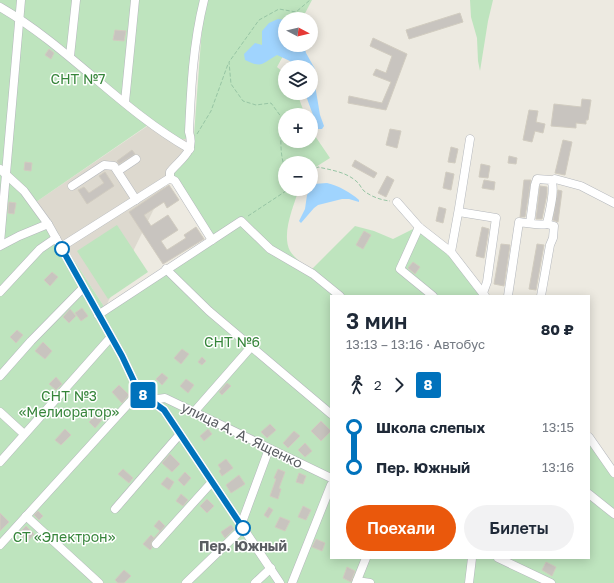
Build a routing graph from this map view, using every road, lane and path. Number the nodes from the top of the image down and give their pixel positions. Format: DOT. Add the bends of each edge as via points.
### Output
graph roads {
  1 [pos="21,0"];
  2 [pos="76,0"];
  3 [pos="135,0"];
  4 [pos="204,0"];
  5 [pos="310,0"];
  6 [pos="0,7"];
  7 [pos="19,18"];
  8 [pos="70,56"];
  9 [pos="229,62"];
  10 [pos="125,102"];
  11 [pos="196,138"];
  12 [pos="470,139"];
  13 [pos="190,149"];
  14 [pos="282,156"];
  15 [pos="136,159"];
  16 [pos="318,167"];
  17 [pos="3,171"];
  18 [pos="118,171"];
  19 [pos="170,178"];
  20 [pos="555,179"];
  21 [pos="72,186"];
  22 [pos="278,196"];
  23 [pos="136,200"];
  24 [pos="396,202"];
  25 [pos="614,203"];
  26 [pos="459,212"];
  27 [pos="241,221"];
  28 [pos="530,223"];
  29 [pos="48,224"];
  30 [pos="547,224"];
  31 [pos="420,227"];
  32 [pos="56,238"];
  33 [pos="212,240"];
  34 [pos="0,245"];
  35 [pos="61,247"];
  36 [pos="451,252"];
  37 [pos="166,269"];
  38 [pos="83,288"];
  39 [pos="0,292"];
  40 [pos="339,295"];
  41 [pos="432,295"];
  42 [pos="484,295"];
  43 [pos="508,295"];
  44 [pos="541,295"];
  45 [pos="98,314"];
  46 [pos="111,337"];
  47 [pos="251,347"];
  48 [pos="0,376"];
  49 [pos="139,392"];
  50 [pos="151,400"];
  51 [pos="0,412"];
  52 [pos="194,412"];
  53 [pos="330,413"];
  54 [pos="24,434"];
  55 [pos="180,434"];
  56 [pos="590,438"];
  57 [pos="270,449"];
  58 [pos="0,462"];
  59 [pos="614,473"];
  60 [pos="330,478"];
  61 [pos="212,482"];
  62 [pos="330,488"];
  63 [pos="590,495"];
  64 [pos="115,509"];
  65 [pos="614,514"];
  66 [pos="26,516"];
  67 [pos="242,526"];
  68 [pos="156,544"];
  69 [pos="0,545"];
  70 [pos="366,559"];
  71 [pos="472,559"];
  72 [pos="500,559"];
  73 [pos="271,568"];
  74 [pos="356,582"];
  75 [pos="99,583"];
  76 [pos="186,583"];
  77 [pos="255,583"];
  78 [pos="280,583"];
  79 [pos="292,583"];
  80 [pos="370,583"];
  81 [pos="469,583"];
  82 [pos="551,583"];
  1 -- 7 [label="street"];
  2 -- 8 [label="street"];
  3 -- 10 [label="street"];
  4 -- 13 [label="street" via="192,64"];
  5 -- 9 [label="path" via="296,12 280,9 259,20"];
  6 -- 7 [label="street"];
  7 -- 8 [label="street"];
  7 -- 17 [label="street"];
  8 -- 10 [label="street"];
  9 -- 11 [label="path" via="211,111"];
  9 -- 14 [label="path" via="231,84 243,101 256,105 271,103 282,118"];
  10 -- 13 [label="street" via="168,137"];
  12 -- 26 [label="street"];
  13 -- 19 [label="street" via="171,171"];
  15 -- 18 [label="street"];
  16 -- 24 [label="path" via="346,174 373,196"];
  17 -- 29 [label="street" via="24,191"];
  17 -- 34 [label="street"];
  18 -- 21 [label="street" via="114,166 104,165"];
  18 -- 23 [label="street"];
  19 -- 23 [label="street"];
  19 -- 33 [label="street" via="175,181"];
  20 -- 25 [label="street" via="581,186"];
  22 -- 27 [label="path"];
  23 -- 35 [label="street"];
  24 -- 31 [label="street"];
  26 -- 36 [label="street"];
  26 -- 42 [label="street" via="496,218"];
  27 -- 33 [label="street"];
  27 -- 40 [label="street" via="270,249 313,274"];
  28 -- 30 [label="street"];
  28 -- 30 [label="street" via="537,179 546,179 551,180 553,184"];
  28 -- 43 [label="street" via="519,222"];
  29 -- 32 [label="street"];
  29 -- 34 [label="street"];
  30 -- 44 [label="street" via="554,226"];
  31 -- 36 [label="street"];
  31 -- 41 [label="street" via="400,269"];
  32 -- 35 [label="street"];
  32 -- 39 [label="street" via="40,249"];
  33 -- 37 [label="street"];
  35 -- 38 [label="street"];
  36 -- 42 [label="street"];
  37 -- 45 [label="street"];
  37 -- 47 [label="street" via="208,311"];
  38 -- 45 [label="street"];
  38 -- 48 [label="street"];
  45 -- 46 [label="street"];
  46 -- 49 [label="street"];
  46 -- 54 [label="street"];
  47 -- 52 [label="street"];
  47 -- 53 [label="street"];
  49 -- 50 [label="street"];
  49 -- 66 [label="street"];
  50 -- 52 [label="street, улица А. А. Ященко" via="165,398"];
  50 -- 55 [label="street" via="164,410"];
  51 -- 54 [label="street"];
  52 -- 57 [label="street, улица А. А. Ященко"];
  54 -- 58 [label="street"];
  55 -- 61 [label="street"];
  55 -- 64 [label="street"];
  56 -- 59 [label="street"];
  57 -- 60 [label="street, улица А. А. Ященко"];
  57 -- 67 [label="street"];
  61 -- 67 [label="street"];
  61 -- 68 [label="street"];
  62 -- 79 [label="street"];
  63 -- 65 [label="street"];
  66 -- 69 [label="street"];
  66 -- 75 [label="street"];
  67 -- 73 [label="street"];
  67 -- 76 [label="street"];
  70 -- 74 [label="street"];
  71 -- 81 [label="street"];
  72 -- 82 [label="street"];
  73 -- 77 [label="street"];
  73 -- 78 [label="street"];
  74 -- 80 [label="street"];
}
